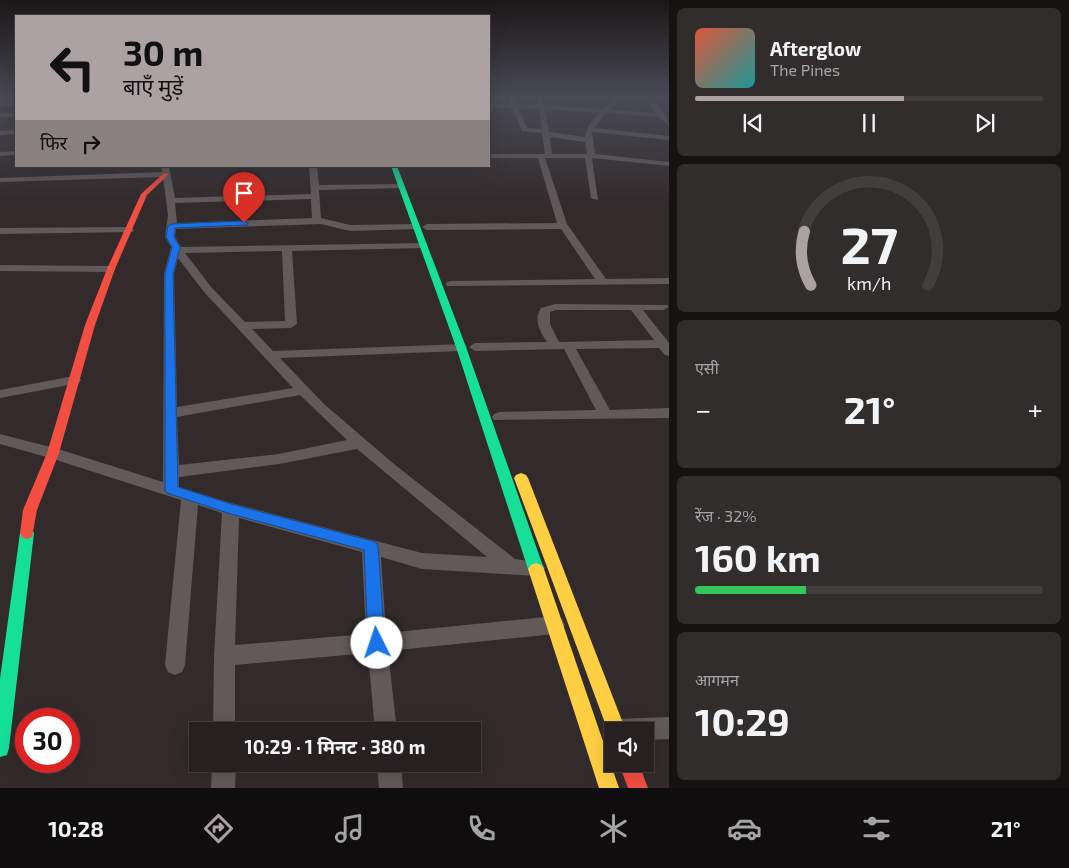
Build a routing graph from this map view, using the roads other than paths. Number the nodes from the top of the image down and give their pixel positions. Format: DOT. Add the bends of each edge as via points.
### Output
graph roads {
  1 [pos="545,132"];
  2 [pos="549,133"];
  3 [pos="589,133"];
  4 [pos="617,133"];
  5 [pos="669,138"];
  6 [pos="589,140"];
  7 [pos="0,154"];
  8 [pos="15,154"];
  9 [pos="492,156"];
  10 [pos="545,156"];
  11 [pos="589,156"];
  12 [pos="669,164"];
  13 [pos="102,167"];
  14 [pos="313,167"];
  15 [pos="394,167"];
  16 [pos="402,167"];
  17 [pos="166,170"];
  18 [pos="98,176"];
  19 [pos="6,178"];
  20 [pos="401,186"];
  21 [pos="314,192"];
  22 [pos="595,198"];
  23 [pos="171,201"];
  24 [pos="317,220"];
  25 [pos="172,226"];
  26 [pos="563,226"];
  27 [pos="422,227"];
  28 [pos="129,230"];
  29 [pos="0,231"];
  30 [pos="423,245"];
  31 [pos="287,247"];
  32 [pos="177,249"];
  33 [pos="0,268"];
  34 [pos="111,270"];
  35 [pos="669,281"];
  36 [pos="603,282"];
  37 [pos="450,284"];
  38 [pos="456,300"];
  39 [pos="634,307"];
  40 [pos="663,307"];
  41 [pos="242,326"];
  42 [pos="562,346"];
  43 [pos="475,347"];
  44 [pos="461,348"];
  45 [pos="666,348"];
  46 [pos="270,355"];
  47 [pos="74,380"];
  48 [pos="304,390"];
  49 [pos="0,394"];
  50 [pos="171,413"];
  51 [pos="669,414"];
  52 [pos="606,415"];
  53 [pos="499,417"];
  54 [pos="0,439"];
  55 [pos="360,443"];
  56 [pos="53,453"];
  57 [pos="518,470"];
  58 [pos="171,472"];
  59 [pos="171,490"];
  60 [pos="190,496"];
  61 [pos="231,509"];
  62 [pos="371,546"];
  63 [pos="512,567"];
  64 [pos="536,568"];
  65 [pos="555,625"];
  66 [pos="377,643"];
  67 [pos="224,656"];
  68 [pos="175,665"];
  69 [pos="224,722"];
  70 [pos="385,722"];
  71 [pos="614,722"];
  72 [pos="669,728"];
  73 [pos="654,729"];
  74 [pos="0,748"];
  75 [pos="224,772"];
  76 [pos="390,772"];
  77 [pos="632,772"];
  78 [pos="223,788"];
  79 [pos="392,788"];
  80 [pos="609,788"];
  81 [pos="638,788"];
  1 -- 10 [label="street"];
  2 -- 6 [label="street"];
  3 -- 6 [label="street"];
  4 -- 5 [label="street"];
  6 -- 11 [label="street"];
  7 -- 8 [label="street"];
  9 -- 10 [label="street"];
  10 -- 11 [label="street"];
  10 -- 26 [label="street"];
  11 -- 12 [label="street"];
  11 -- 22 [label="street"];
  13 -- 18 [label="street"];
  14 -- 21 [label="street"];
  15 -- 20 [label="main road"];
  16 -- 27 [label="main road"];
  17 -- 18 [label="street"];
  17 -- 23 [label="street"];
  17 -- 28 [label="main road" via="144,194"];
  18 -- 19 [label="street"];
  20 -- 21 [label="street"];
  20 -- 27 [label="main road"];
  21 -- 23 [label="street"];
  21 -- 24 [label="street"];
  23 -- 25 [label="street"];
  24 -- 25 [label="street"];
  24 -- 27 [label="street" via="350,228"];
  25 -- 32 [label="street" via="170,237"];
  26 -- 27 [label="street"];
  26 -- 36 [label="street"];
  27 -- 30 [label="main road"];
  27 -- 37 [label="main road"];
  28 -- 29 [label="street"];
  28 -- 34 [label="main road"];
  30 -- 31 [label="street"];
  30 -- 44 [label="main road"];
  31 -- 32 [label="street"];
  31 -- 41 [label="street" via="291,324"];
  32 -- 41 [label="street" via="208,290"];
  32 -- 50 [label="street" via="169,274"];
  33 -- 34 [label="street"];
  34 -- 47 [label="main road"];
  35 -- 36 [label="street"];
  36 -- 37 [label="street"];
  37 -- 38 [label="main road"];
  39 -- 40 [label="street"];
  39 -- 42 [label="street" via="555,307 545,310 542,319"];
  39 -- 45 [label="street"];
  41 -- 46 [label="street"];
  42 -- 43 [label="street"];
  42 -- 45 [label="street"];
  42 -- 52 [label="street"];
  44 -- 46 [label="street"];
  44 -- 64 [label="main road"];
  46 -- 48 [label="street"];
  47 -- 49 [label="street"];
  47 -- 56 [label="main road"];
  48 -- 50 [label="street"];
  48 -- 55 [label="street"];
  50 -- 58 [label="street"];
  51 -- 52 [label="street"];
  52 -- 53 [label="street"];
  54 -- 56 [label="street"];
  55 -- 58 [label="street" via="278,459"];
  55 -- 63 [label="street"];
  56 -- 59 [label="street"];
  56 -- 74 [label="main road" via="30,510"];
  57 -- 71 [label="main road"];
  58 -- 59 [label="street"];
  59 -- 60 [label="street"];
  60 -- 61 [label="street"];
  60 -- 68 [label="street"];
  61 -- 62 [label="street"];
  61 -- 67 [label="street"];
  62 -- 63 [label="street" via="422,560"];
  62 -- 66 [label="street"];
  63 -- 64 [label="street"];
  64 -- 65 [label="main road"];
  65 -- 66 [label="street"];
  65 -- 80 [label="main road"];
  66 -- 67 [label="street"];
  66 -- 70 [label="street"];
  67 -- 69 [label="street"];
  72 -- 73 [label="street"];
  75 -- 78 [label="street"];
  76 -- 79 [label="street"];
  77 -- 81 [label="main road"];
}
